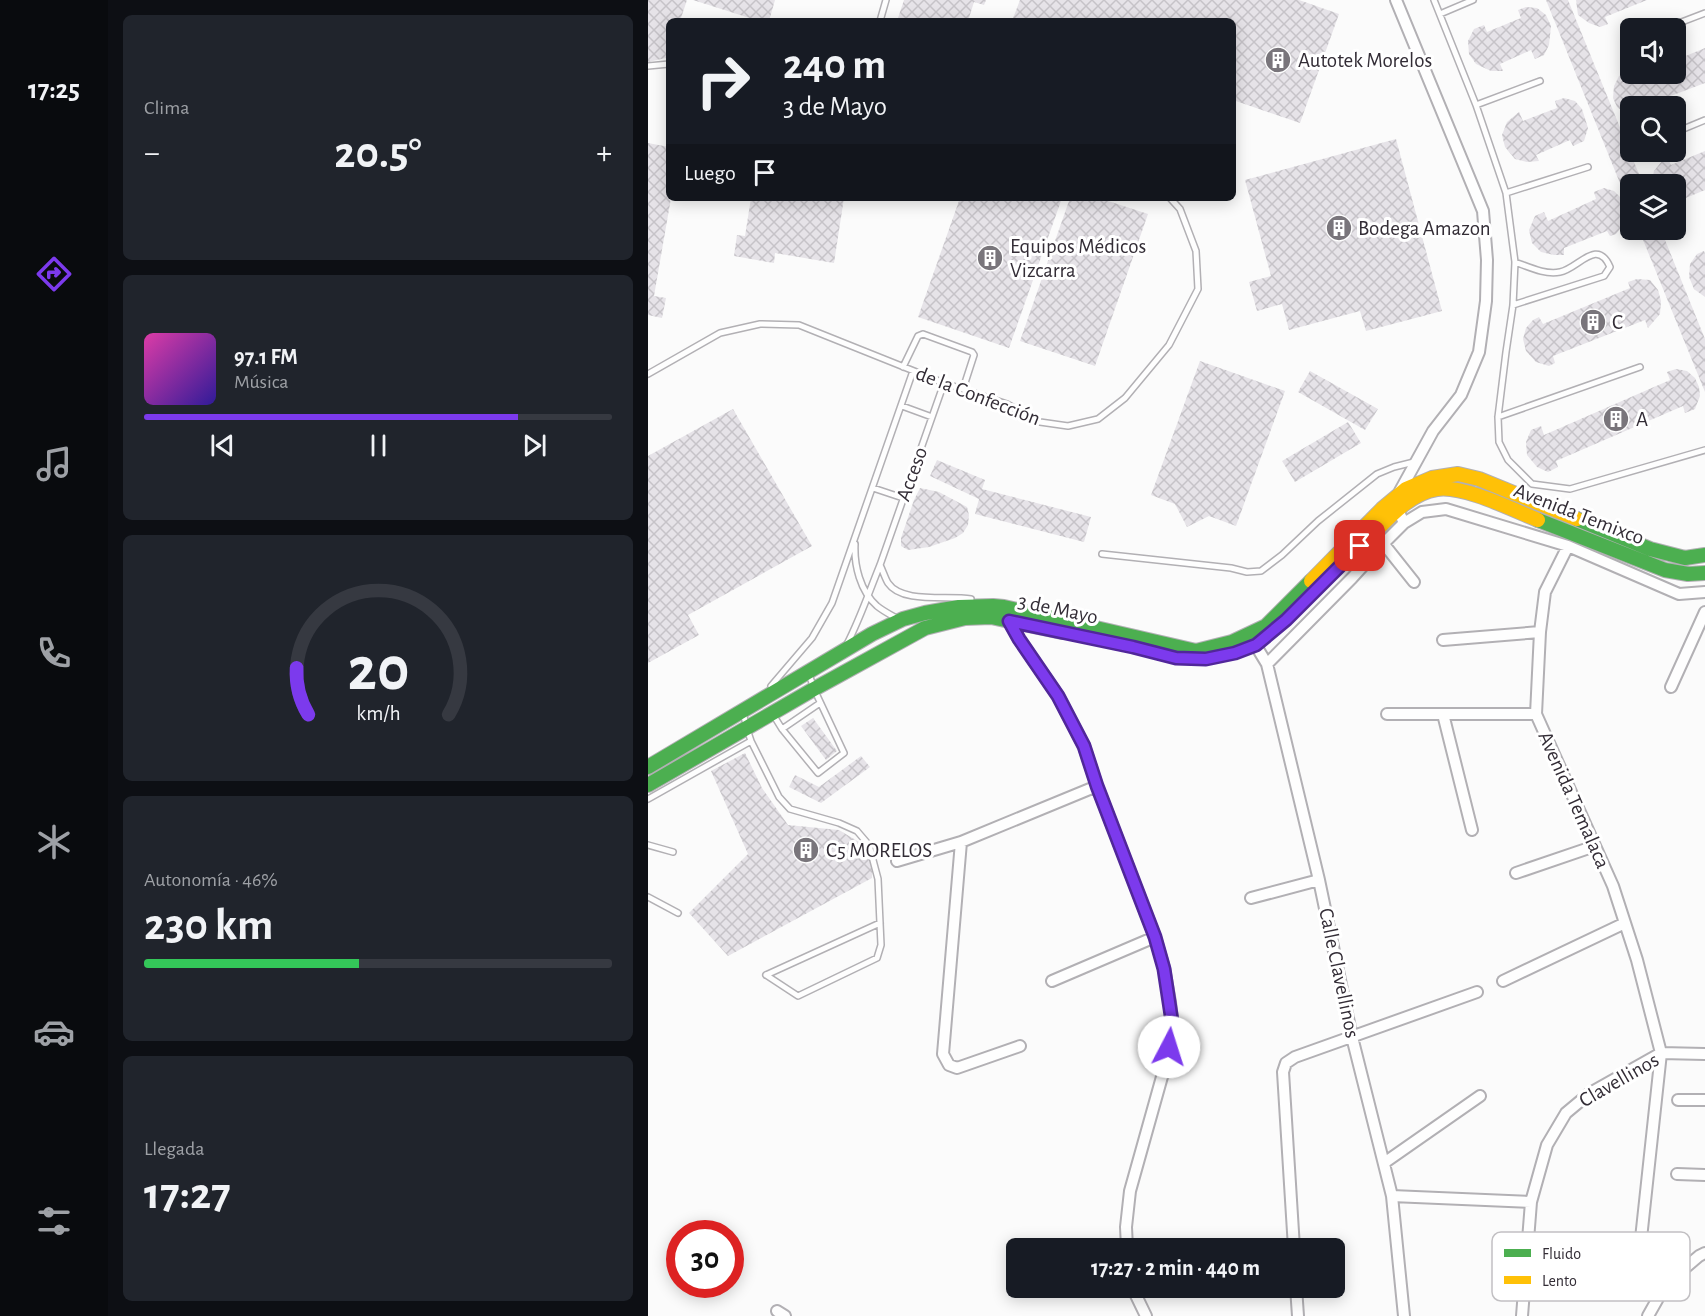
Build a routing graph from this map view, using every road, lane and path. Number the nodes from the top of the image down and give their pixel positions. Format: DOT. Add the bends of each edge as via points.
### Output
graph roads {
  1 [pos="886,0"];
  2 [pos="1396,0"];
  3 [pos="1434,0"];
  4 [pos="1473,0"];
  5 [pos="1705,13"];
  6 [pos="1440,14"];
  7 [pos="880,18"];
  8 [pos="1686,20"];
  9 [pos="666,64"];
  10 [pos="648,66"];
  11 [pos="1540,81"];
  12 [pos="1476,105"];
  13 [pos="1705,120"];
  14 [pos="1686,128"];
  15 [pos="1588,167"];
  16 [pos="1506,193"];
  17 [pos="1173,201"];
  18 [pos="1515,262"];
  19 [pos="1514,305"];
  20 [pos="903,367"];
  21 [pos="1640,367"];
  22 [pos="913,371"];
  23 [pos="648,374"];
  24 [pos="944,383"];
  25 [pos="963,389"];
  26 [pos="902,406"];
  27 [pos="932,417"];
  28 [pos="1498,417"];
  29 [pos="1705,450"];
  30 [pos="1416,462"];
  31 [pos="873,488"];
  32 [pos="1438,488"];
  33 [pos="903,498"];
  34 [pos="1398,503"];
  35 [pos="1404,523"];
  36 [pos="1379,538"];
  37 [pos="855,539"];
  38 [pos="1568,546"];
  39 [pos="1102,554"];
  40 [pos="1705,555"];
  41 [pos="880,565"];
  42 [pos="1705,573"];
  43 [pos="1414,582"];
  44 [pos="1705,592"];
  45 [pos="868,594"];
  46 [pos="989,606"];
  47 [pos="1705,612"];
  48 [pos="1006,614"];
  49 [pos="901,621"];
  50 [pos="921,630"];
  51 [pos="1540,632"];
  52 [pos="1253,640"];
  53 [pos="1443,640"];
  54 [pos="841,657"];
  55 [pos="1267,664"];
  56 [pos="808,672"];
  57 [pos="1671,687"];
  58 [pos="814,689"];
  59 [pos="762,698"];
  60 [pos="820,703"];
  61 [pos="743,710"];
  62 [pos="772,714"];
  63 [pos="1387,714"];
  64 [pos="1443,714"];
  65 [pos="1536,714"];
  66 [pos="782,729"];
  67 [pos="749,735"];
  68 [pos="648,767"];
  69 [pos="648,785"];
  70 [pos="1097,786"];
  71 [pos="648,799"];
  72 [pos="1472,830"];
  73 [pos="961,842"];
  74 [pos="648,845"];
  75 [pos="1595,846"];
  76 [pos="674,852"];
  77 [pos="897,861"];
  78 [pos="1516,873"];
  79 [pos="1319,880"];
  80 [pos="648,897"];
  81 [pos="1251,898"];
  82 [pos="678,913"];
  83 [pos="880,923"];
  84 [pos="1625,923"];
  85 [pos="1155,937"];
  86 [pos="1052,981"];
  87 [pos="1503,981"];
  88 [pos="1477,992"];
  89 [pos="1352,1037"];
  90 [pos="1020,1046"];
  91 [pos="1661,1053"];
  92 [pos="1705,1054"];
  93 [pos="1480,1096"];
  94 [pos="1678,1100"];
  95 [pos="1705,1100"];
  96 [pos="1384,1163"];
  97 [pos="1677,1174"];
  98 [pos="1705,1175"];
  99 [pos="1392,1196"];
  100 [pos="1531,1202"];
  101 [pos="1529,1232"];
  102 [pos="1642,1232"];
  103 [pos="1126,1238"];
  104 [pos="1293,1238"];
  105 [pos="1705,1253"];
  106 [pos="1690,1263"];
  107 [pos="1137,1298"];
  108 [pos="1297,1298"];
  109 [pos="1523,1301"];
  110 [pos="1656,1301"];
  111 [pos="1146,1316"];
  112 [pos="1298,1316"];
  113 [pos="1404,1316"];
  114 [pos="1522,1316"];
  115 [pos="1648,1316"];
  1 -- 7 [label="lane"];
  2 -- 30 [label="street" via="1483,211 1486,250 1486,301 1479,352 1461,395 1433,431"];
  3 -- 6 [label="lane"];
  4 -- 6 [label="lane"];
  5 -- 8 [label="lane"];
  6 -- 12 [label="lane"];
  9 -- 10 [label="lane"];
  11 -- 12 [label="lane"];
  12 -- 16 [label="lane"];
  13 -- 14 [label="lane"];
  15 -- 16 [label="lane"];
  16 -- 18 [label="lane"];
  17 -- 25 [label="lane, de la Confección" via="1180,209 1196,251 1198,289 1169,345 1125,399 1098,418 1068,426 1040,422 1007,404"];
  18 -- 19 [label="lane"];
  18 -- 19 [label="lane" via="1546,272 1563,272 1589,256 1600,254 1610,267 1604,276"];
  19 -- 28 [label="lane"];
  20 -- 22 [label="lane, de la Confección"];
  20 -- 23 [label="lane, de la Confección" via="799,326 760,324 720,333"];
  20 -- 25 [label="lane" via="918,336 924,334 972,352"];
  21 -- 28 [label="lane"];
  22 -- 24 [label="lane, de la Confección"];
  22 -- 26 [label="lane, Acceso"];
  24 -- 25 [label="lane, de la Confección"];
  24 -- 27 [label="lane, Acceso"];
  26 -- 27 [label="lane"];
  26 -- 31 [label="lane, Acceso"];
  27 -- 33 [label="lane, Acceso"];
  28 -- 29 [label="lane" via="1499,442 1508,460 1532,484 1570,489"];
  30 -- 34 [label="street"];
  30 -- 39 [label="lane" via="1377,474 1261,571"];
  31 -- 33 [label="lane"];
  31 -- 37 [label="lane, Acceso"];
  32 -- 34 [label="main road, 3 de Mayo"];
  32 -- 42 [label="main road, Avenida Temixco" via="1455,489 1489,501 1665,570"];
  33 -- 41 [label="lane, Acceso"];
  34 -- 35 [label="street"];
  34 -- 36 [label="main road, 3 de Mayo"];
  34 -- 40 [label="main road" via="1406,489 1432,478 1458,474 1650,549 1685,558"];
  34 -- 52 [label="main road" via="1382,509"];
  35 -- 36 [label="street"];
  35 -- 38 [label="street" via="1422,512 1446,509"];
  36 -- 43 [label="street"];
  36 -- 52 [label="main road, 3 de Mayo" via="1286,620"];
  36 -- 55 [label="street" via="1352,578"];
  37 -- 45 [label="lane, Acceso" via="854,561"];
  37 -- 59 [label="lane, Acceso" via="822,621"];
  38 -- 44 [label="street" via="1679,594"];
  38 -- 51 [label="street, Avenida Temalaca" via="1545,592"];
  41 -- 45 [label="lane, Acceso"];
  41 -- 46 [label="lane" via="889,584 898,592 968,599"];
  45 -- 49 [label="lane, Acceso" via="876,606"];
  45 -- 54 [label="lane, Acceso"];
  46 -- 48 [label="main road"];
  46 -- 49 [label="main road" via="946,610"];
  47 -- 57 [label="street"];
  48 -- 50 [label="main road, 3 de Mayo" via="965,618"];
  48 -- 52 [label="main road, 3 de Mayo" via="1176,658 1206,659 1235,653"];
  48 -- 70 [label="street" via="1058,696 1084,746"];
  49 -- 50 [label="lane, Acceso"];
  49 -- 54 [label="main road"];
  50 -- 58 [label="main road, 3 de Mayo"];
  51 -- 53 [label="street"];
  51 -- 65 [label="street, Avenida Temalaca"];
  52 -- 55 [label="street, Calle Clavellinos"];
  54 -- 56 [label="main road"];
  55 -- 79 [label="street, Calle Clavellinos"];
  56 -- 58 [label="lane"];
  56 -- 59 [label="main road"];
  58 -- 60 [label="lane"];
  58 -- 62 [label="main road, 3 de Mayo"];
  59 -- 61 [label="main road"];
  59 -- 62 [label="lane"];
  60 -- 66 [label="lane"];
  60 -- 66 [label="lane" via="844,753 818,773"];
  61 -- 67 [label="lane"];
  61 -- 68 [label="main road"];
  62 -- 66 [label="lane"];
  62 -- 67 [label="main road, 3 de Mayo"];
  63 -- 64 [label="street"];
  64 -- 65 [label="street"];
  64 -- 72 [label="street"];
  65 -- 75 [label="street, Avenida Temalaca"];
  67 -- 69 [label="main road, 3 de Mayo"];
  67 -- 71 [label="lane"];
  67 -- 83 [label="lane" via="779,797 790,809 857,831 869,845 878,879"];
  70 -- 73 [label="street"];
  70 -- 85 [label="street"];
  73 -- 77 [label="street"];
  73 -- 90 [label="street" via="943,1054 949,1065 957,1068"];
  74 -- 76 [label="lane"];
  75 -- 78 [label="street"];
  75 -- 84 [label="street, Avenida Temalaca"];
  79 -- 81 [label="street"];
  79 -- 89 [label="street, Calle Clavellinos"];
  80 -- 82 [label="lane"];
  83 -- 83 [label="lane" via="849,937 766,975 798,996 877,958"];
  84 -- 87 [label="street"];
  84 -- 91 [label="street, Avenida Temalaca"];
  85 -- 86 [label="street"];
  85 -- 103 [label="street" via="1173,1028 1130,1191"];
  88 -- 89 [label="street"];
  89 -- 96 [label="street, Calle Clavellinos"];
  89 -- 104 [label="street" via="1295,1057 1286,1063 1283,1072"];
  91 -- 92 [label="street, Clavellinos"];
  91 -- 100 [label="street, Clavellinos" via="1590,1093 1566,1113 1547,1145"];
  91 -- 102 [label="street"];
  93 -- 96 [label="street"];
  94 -- 95 [label="street"];
  96 -- 99 [label="street, Calle Clavellinos"];
  97 -- 98 [label="street"];
  99 -- 100 [label="street"];
  99 -- 113 [label="street, Calle Clavellinos"];
  100 -- 101 [label="street, Clavellinos"];
  105 -- 106 [label="street"];
  107 -- 111 [label="street"];
  108 -- 112 [label="street"];
  109 -- 114 [label="street, Clavellinos"];
  110 -- 115 [label="street"];
}
